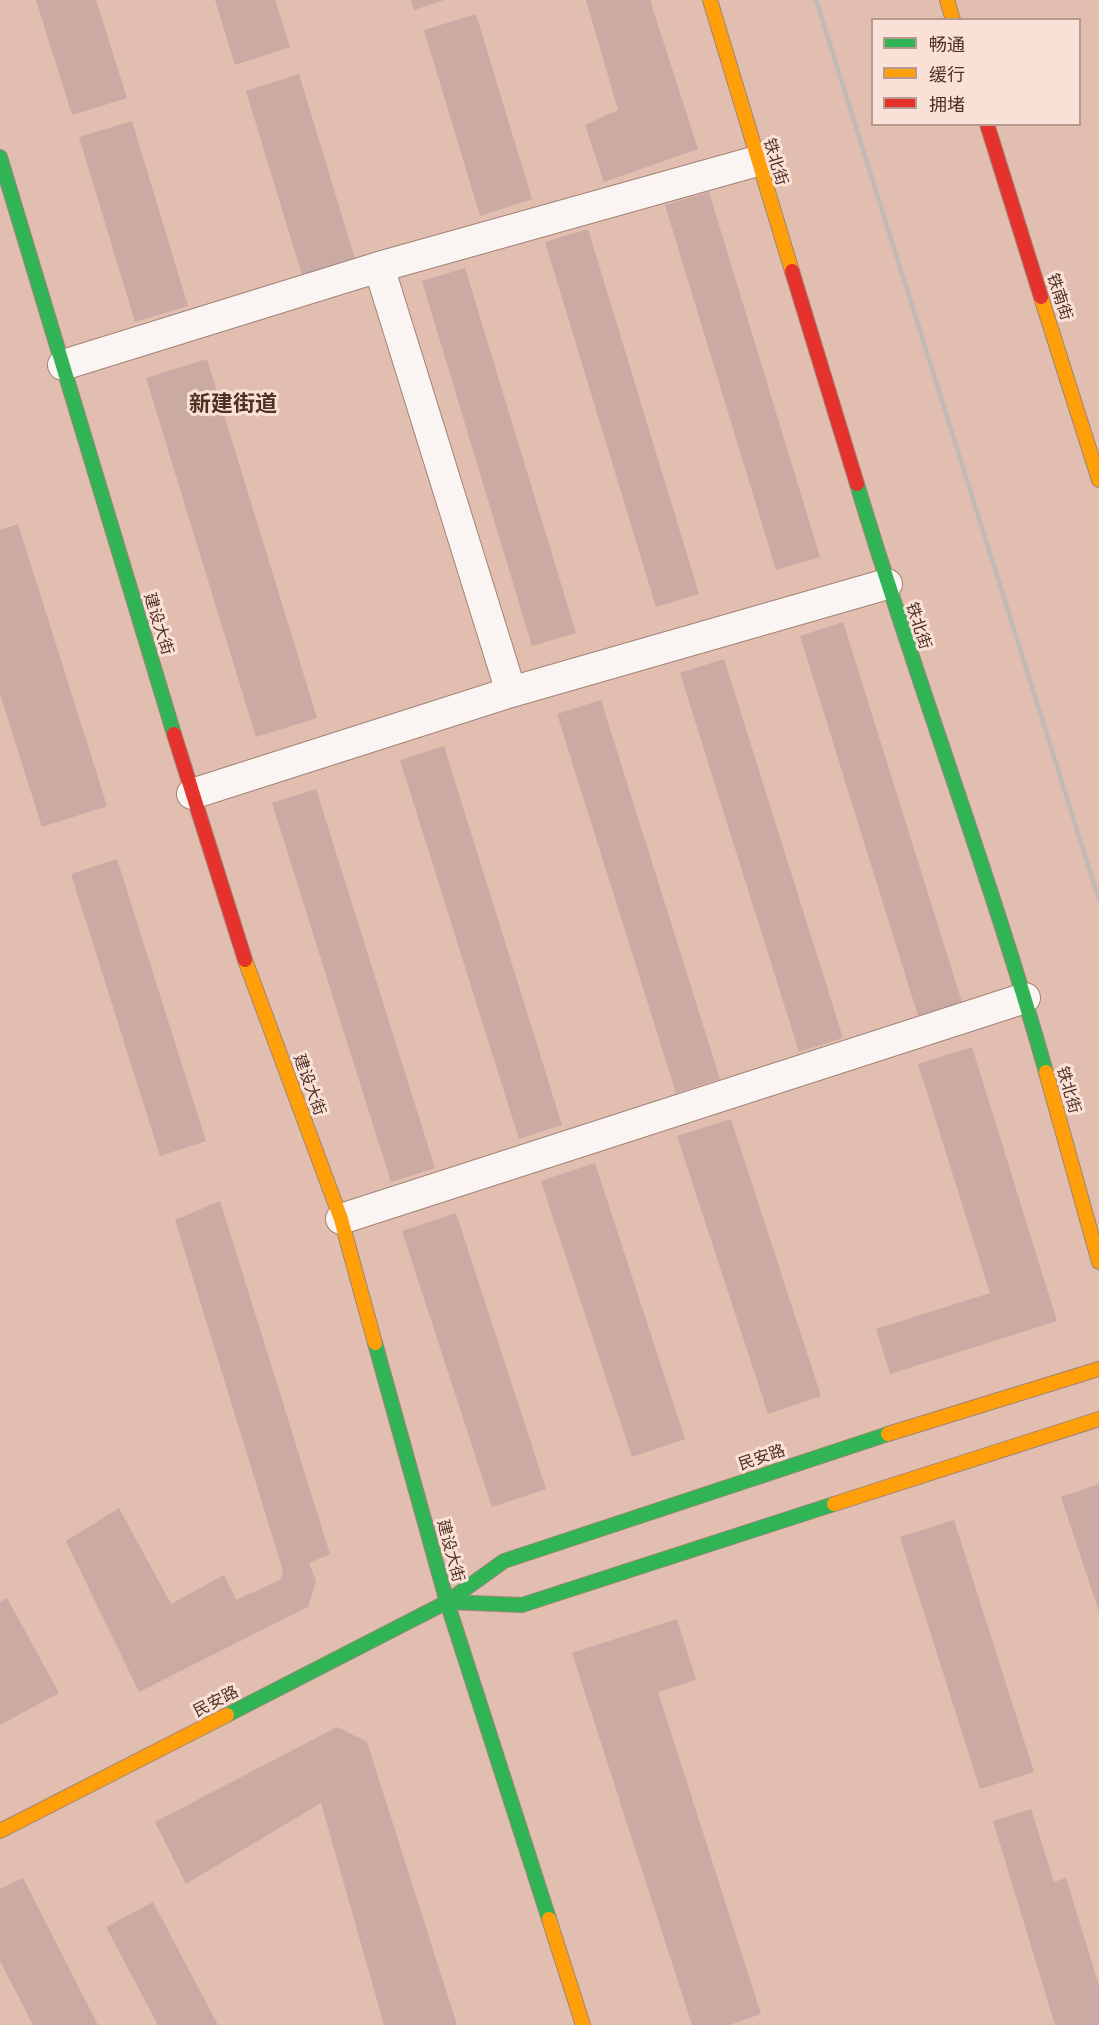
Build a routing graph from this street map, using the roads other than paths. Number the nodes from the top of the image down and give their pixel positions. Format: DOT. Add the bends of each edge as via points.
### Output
graph roads {
  1 [pos="710,0"];
  2 [pos="947,0"];
  3 [pos="952,18"];
  4 [pos="988,126"];
  5 [pos="0,157"];
  6 [pos="758,161"];
  7 [pos="379,267"];
  8 [pos="63,364"];
  9 [pos="1094,448"];
  10 [pos="1099,480"];
  11 [pos="887,584"];
  12 [pos="511,692"];
  13 [pos="192,794"];
  14 [pos="1025,998"];
  15 [pos="341,1219"];
  16 [pos="1099,1262"];
  17 [pos="1099,1369"];
  18 [pos="1099,1419"];
  19 [pos="447,1602"];
  20 [pos="0,1831"];
  21 [pos="583,2025"];
  1 -- 6 [label="street, 铁北街"];
  2 -- 3 [label="street"];
  4 -- 9 [label="street, 铁南街"];
  5 -- 8 [label="street, 建设大街"];
  6 -- 7 [label="street"];
  6 -- 11 [label="street, 铁北街"];
  7 -- 8 [label="street"];
  7 -- 12 [label="street"];
  8 -- 13 [label="street, 建设大街"];
  9 -- 10 [label="street, 铁南街"];
  11 -- 12 [label="street"];
  11 -- 14 [label="street, 铁北街"];
  12 -- 13 [label="street"];
  13 -- 15 [label="street, 建设大街" via="245,961"];
  14 -- 15 [label="street"];
  14 -- 16 [label="street, 铁北街"];
  15 -- 19 [label="street, 建设大街"];
  17 -- 19 [label="street, 民安路" via="865,1441 504,1561"];
  18 -- 19 [label="street, 民安路" via="522,1605"];
  19 -- 20 [label="street, 民安路"];
  19 -- 21 [label="street, 建设大街"];
}
